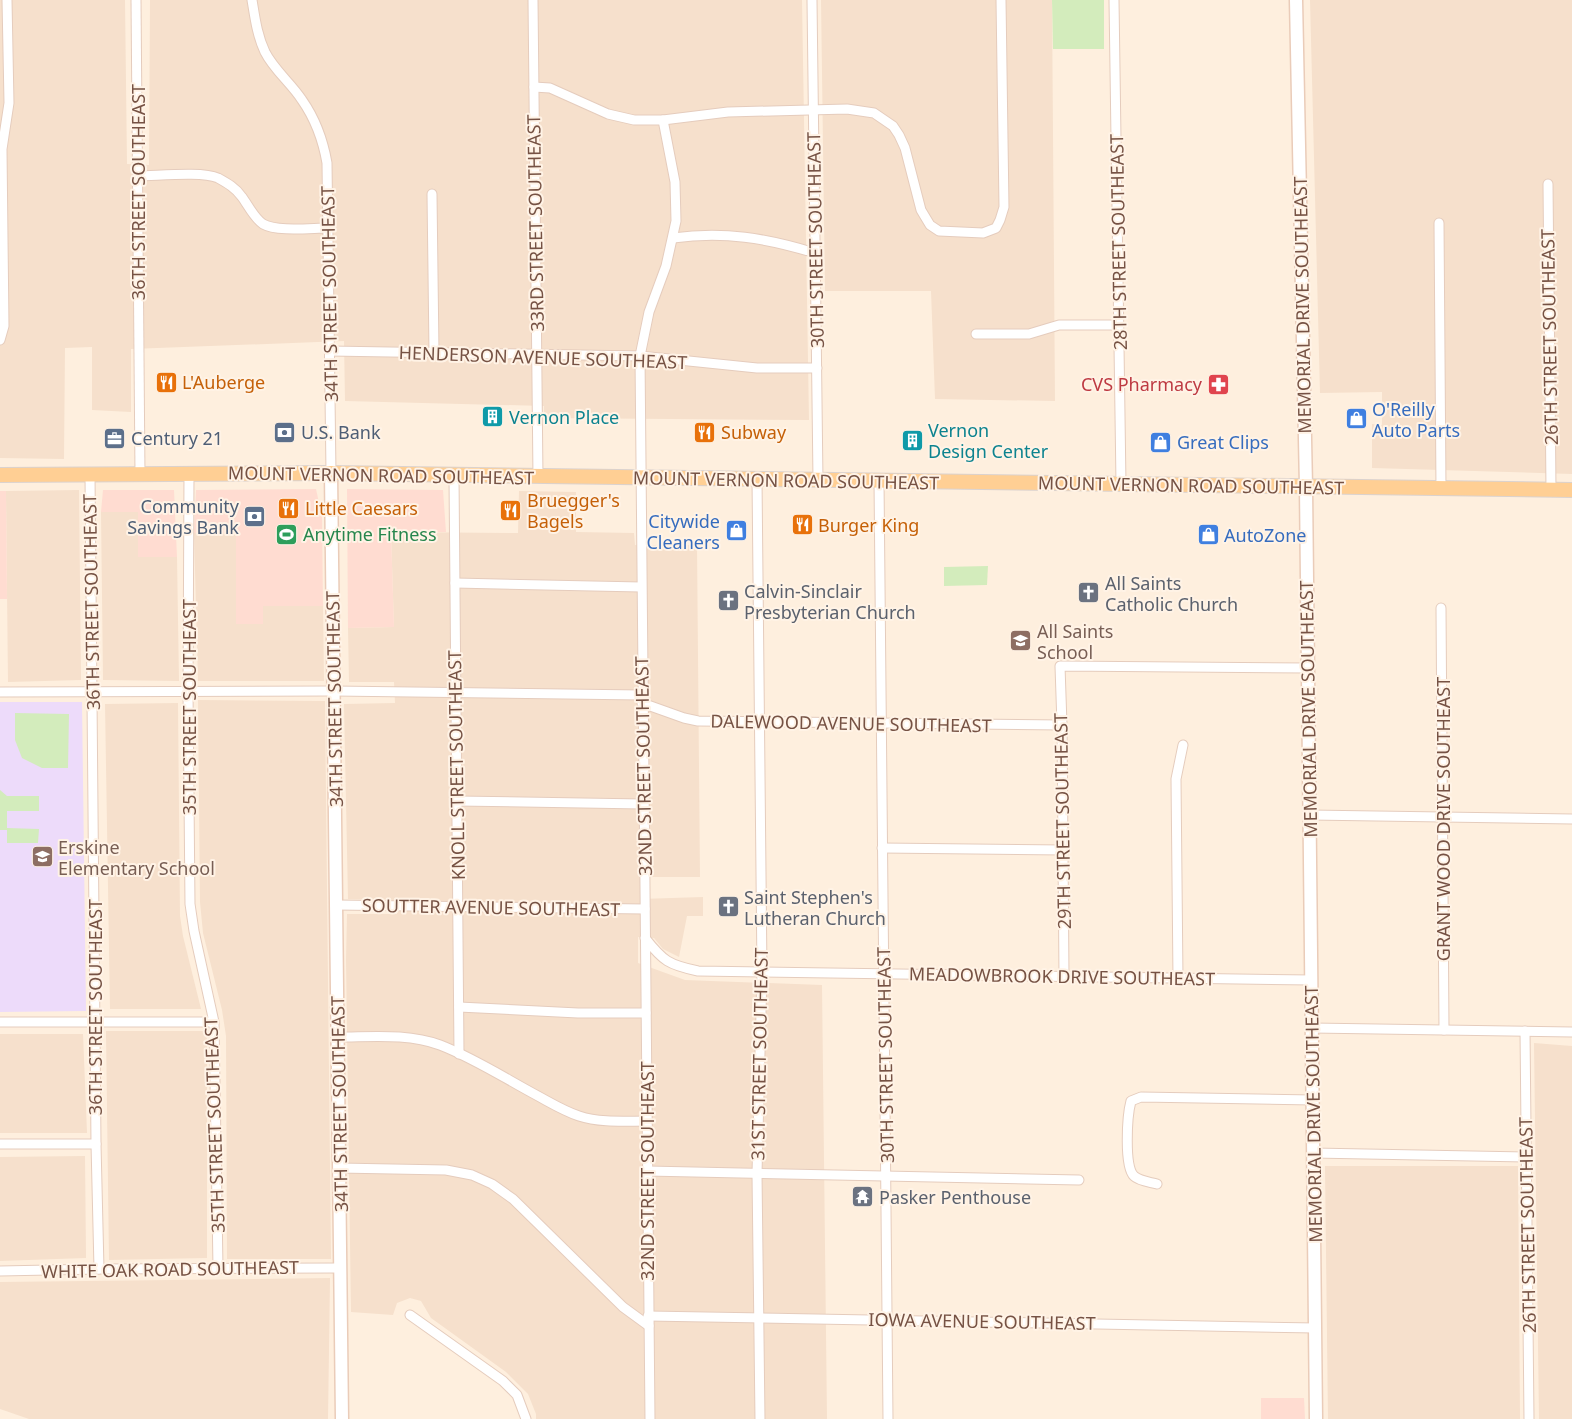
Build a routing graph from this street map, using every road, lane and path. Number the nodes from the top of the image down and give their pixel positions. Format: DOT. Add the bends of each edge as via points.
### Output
graph roads {
  1 [pos="7,0"];
  2 [pos="136,0"];
  3 [pos="252,0"];
  4 [pos="533,0"];
  5 [pos="812,0"];
  6 [pos="1001,0"];
  7 [pos="1114,0"];
  8 [pos="1296,0"];
  9 [pos="534,87"];
  10 [pos="813,110"];
  11 [pos="663,120"];
  12 [pos="138,176"];
  13 [pos="1548,184"];
  14 [pos="432,194"];
  15 [pos="1439,223"];
  16 [pos="328,228"];
  17 [pos="673,238"];
  18 [pos="815,253"];
  19 [pos="1119,325"];
  20 [pos="976,334"];
  21 [pos="0,340"];
  22 [pos="330,351"];
  23 [pos="434,352"];
  24 [pos="536,354"];
  25 [pos="640,356"];
  26 [pos="817,368"];
  27 [pos="331,473"];
  28 [pos="140,474"];
  29 [pos="189,474"];
  30 [pos="0,475"];
  31 [pos="90,475"];
  32 [pos="454,476"];
  33 [pos="538,477"];
  34 [pos="641,478"];
  35 [pos="757,480"];
  36 [pos="818,480"];
  37 [pos="879,480"];
  38 [pos="1121,484"];
  39 [pos="1306,486"];
  40 [pos="1441,489"];
  41 [pos="1551,490"];
  42 [pos="1572,490"];
  43 [pos="455,583"];
  44 [pos="641,587"];
  45 [pos="1441,608"];
  46 [pos="1307,668"];
  47 [pos="188,691"];
  48 [pos="334,691"];
  49 [pos="0,692"];
  50 [pos="92,692"];
  51 [pos="455,693"];
  52 [pos="642,699"];
  53 [pos="759,722"];
  54 [pos="881,724"];
  55 [pos="1062,726"];
  56 [pos="1183,745"];
  57 [pos="457,801"];
  58 [pos="643,804"];
  59 [pos="1310,815"];
  60 [pos="1442,817"];
  61 [pos="1572,819"];
  62 [pos="882,848"];
  63 [pos="1063,850"];
  64 [pos="336,905"];
  65 [pos="458,908"];
  66 [pos="645,909"];
  67 [pos="645,938"];
  68 [pos="762,972"];
  69 [pos="883,973"];
  70 [pos="1064,977"];
  71 [pos="1178,979"];
  72 [pos="1311,980"];
  73 [pos="459,1007"];
  74 [pos="646,1013"];
  75 [pos="96,1021"];
  76 [pos="0,1022"];
  77 [pos="214,1022"];
  78 [pos="1312,1028"];
  79 [pos="1444,1030"];
  80 [pos="1525,1031"];
  81 [pos="1572,1032"];
  82 [pos="338,1037"];
  83 [pos="460,1054"];
  84 [pos="1313,1100"];
  85 [pos="647,1122"];
  86 [pos="0,1144"];
  87 [pos="96,1144"];
  88 [pos="1314,1154"];
  89 [pos="1527,1157"];
  90 [pos="339,1168"];
  91 [pos="647,1172"];
  92 [pos="757,1174"];
  93 [pos="886,1177"];
  94 [pos="1079,1180"];
  95 [pos="1157,1184"];
  96 [pos="218,1268"];
  97 [pos="340,1268"];
  98 [pos="99,1269"];
  99 [pos="0,1272"];
  100 [pos="410,1315"];
  101 [pos="648,1316"];
  102 [pos="758,1317"];
  103 [pos="887,1320"];
  104 [pos="648,1326"];
  105 [pos="1315,1328"];
  106 [pos="342,1419"];
  107 [pos="526,1419"];
  108 [pos="650,1419"];
  109 [pos="760,1419"];
  110 [pos="888,1419"];
  111 [pos="1316,1419"];
  112 [pos="1529,1419"];
  1 -- 21 [label="street" via="9,103 2,149 4,326"];
  2 -- 12 [label="street, 36TH STREET SOUTHEAST"];
  3 -- 16 [label="street, 34TH STREET SOUTHEAST" via="256,28 265,52 302,99 323,140 327,164"];
  4 -- 9 [label="street, 33RD STREET SOUTHEAST"];
  5 -- 10 [label="street, 30TH STREET SOUTHEAST"];
  6 -- 10 [label="street" via="1004,207 996,228 983,233 939,231 930,225 920,210 905,148 892,126 874,113 860,110"];
  7 -- 19 [label="street, 28TH STREET SOUTHEAST"];
  8 -- 39 [label="street, MEMORIAL DRIVE SOUTHEAST"];
  9 -- 11 [label="street" via="550,88 608,114 634,120"];
  9 -- 24 [label="street, 33RD STREET SOUTHEAST"];
  10 -- 11 [label="street" via="728,112"];
  10 -- 18 [label="street, 30TH STREET SOUTHEAST"];
  11 -- 17 [label="street, 32ND STREET SOUTHEAST" via="676,182"];
  12 -- 16 [label="street" via="216,177 241,194 263,224 276,228"];
  12 -- 28 [label="street, 36TH STREET SOUTHEAST"];
  13 -- 41 [label="street, 26TH STREET SOUTHEAST"];
  14 -- 23 [label="street"];
  15 -- 40 [label="street"];
  16 -- 22 [label="street, 34TH STREET SOUTHEAST"];
  17 -- 18 [label="street" via="709,235 759,238"];
  17 -- 25 [label="street, 32ND STREET SOUTHEAST" via="649,312"];
  18 -- 26 [label="street, 30TH STREET SOUTHEAST"];
  19 -- 20 [label="street" via="1059,325 1029,334"];
  19 -- 38 [label="street, 28TH STREET SOUTHEAST"];
  22 -- 23 [label="street, HENDERSON AVENUE SOUTHEAST"];
  22 -- 27 [label="street, 34TH STREET SOUTHEAST"];
  23 -- 24 [label="street, HENDERSON AVENUE SOUTHEAST"];
  24 -- 25 [label="street, HENDERSON AVENUE SOUTHEAST"];
  24 -- 33 [label="street, 33RD STREET SOUTHEAST"];
  25 -- 26 [label="street, HENDERSON AVENUE SOUTHEAST" via="757,368"];
  25 -- 34 [label="street, 32ND STREET SOUTHEAST"];
  26 -- 36 [label="street, 30TH STREET SOUTHEAST"];
  27 -- 29 [label="main road, MOUNT VERNON ROAD SOUTHEAST"];
  27 -- 32 [label="main road, MOUNT VERNON ROAD SOUTHEAST"];
  27 -- 48 [label="street, 34TH STREET SOUTHEAST"];
  28 -- 29 [label="main road, MOUNT VERNON ROAD SOUTHEAST"];
  28 -- 31 [label="main road, MOUNT VERNON ROAD SOUTHEAST"];
  29 -- 47 [label="street, 35TH STREET SOUTHEAST"];
  30 -- 31 [label="main road, MOUNT VERNON ROAD SOUTHEAST"];
  31 -- 50 [label="street, 36TH STREET SOUTHEAST"];
  32 -- 33 [label="main road, MOUNT VERNON ROAD SOUTHEAST"];
  32 -- 43 [label="street, KNOLL STREET SOUTHEAST"];
  33 -- 34 [label="main road, MOUNT VERNON ROAD SOUTHEAST"];
  34 -- 35 [label="main road, MOUNT VERNON ROAD SOUTHEAST"];
  34 -- 44 [label="street, 32ND STREET SOUTHEAST"];
  35 -- 36 [label="main road, MOUNT VERNON ROAD SOUTHEAST"];
  35 -- 53 [label="street, 31ST STREET SOUTHEAST"];
  36 -- 37 [label="main road, MOUNT VERNON ROAD SOUTHEAST"];
  37 -- 38 [label="main road, MOUNT VERNON ROAD SOUTHEAST"];
  37 -- 54 [label="street, 30TH STREET SOUTHEAST"];
  38 -- 39 [label="main road, MOUNT VERNON ROAD SOUTHEAST"];
  39 -- 40 [label="main road, MOUNT VERNON ROAD SOUTHEAST"];
  39 -- 46 [label="street, MEMORIAL DRIVE SOUTHEAST"];
  40 -- 41 [label="main road, MOUNT VERNON ROAD SOUTHEAST"];
  41 -- 42 [label="main road, MOUNT VERNON ROAD SOUTHEAST"];
  43 -- 44 [label="street"];
  43 -- 51 [label="street, KNOLL STREET SOUTHEAST"];
  44 -- 52 [label="street, 32ND STREET SOUTHEAST"];
  45 -- 60 [label="street, GRANT WOOD DRIVE SOUTHEAST"];
  46 -- 55 [label="street, 29TH STREET SOUTHEAST" via="1060,666"];
  46 -- 59 [label="street, MEMORIAL DRIVE SOUTHEAST"];
  47 -- 48 [label="street, DALEWOOD AVENUE SOUTHEAST"];
  47 -- 50 [label="street, DALEWOOD AVENUE SOUTHEAST"];
  47 -- 77 [label="street, 35TH STREET SOUTHEAST" via="190,904"];
  48 -- 51 [label="street, DALEWOOD AVENUE SOUTHEAST"];
  48 -- 64 [label="street, 34TH STREET SOUTHEAST"];
  49 -- 50 [label="street, DALEWOOD AVENUE SOUTHEAST"];
  50 -- 75 [label="street, 36TH STREET SOUTHEAST"];
  51 -- 52 [label="street, DALEWOOD AVENUE SOUTHEAST"];
  51 -- 57 [label="street, KNOLL STREET SOUTHEAST"];
  52 -- 53 [label="street, DALEWOOD AVENUE SOUTHEAST" via="698,721"];
  52 -- 58 [label="street, 32ND STREET SOUTHEAST"];
  53 -- 54 [label="street, DALEWOOD AVENUE SOUTHEAST"];
  53 -- 68 [label="street, 31ST STREET SOUTHEAST"];
  54 -- 55 [label="street, DALEWOOD AVENUE SOUTHEAST"];
  54 -- 62 [label="street, 30TH STREET SOUTHEAST"];
  55 -- 63 [label="street, 29TH STREET SOUTHEAST"];
  56 -- 71 [label="street" via="1176,779"];
  57 -- 58 [label="street"];
  57 -- 65 [label="street, KNOLL STREET SOUTHEAST"];
  58 -- 66 [label="street, 32ND STREET SOUTHEAST"];
  59 -- 60 [label="street"];
  59 -- 72 [label="street, MEMORIAL DRIVE SOUTHEAST"];
  60 -- 61 [label="street"];
  60 -- 79 [label="street, GRANT WOOD DRIVE SOUTHEAST"];
  62 -- 63 [label="street"];
  62 -- 69 [label="street, 30TH STREET SOUTHEAST"];
  63 -- 70 [label="street, 29TH STREET SOUTHEAST"];
  64 -- 65 [label="street, SOUTTER AVENUE SOUTHEAST"];
  64 -- 82 [label="street, 34TH STREET SOUTHEAST"];
  65 -- 66 [label="street, SOUTTER AVENUE SOUTHEAST"];
  65 -- 73 [label="street, KNOLL STREET SOUTHEAST"];
  66 -- 67 [label="street, 32ND STREET SOUTHEAST"];
  67 -- 68 [label="street, MEADOWBROOK DRIVE SOUTHEAST" via="658,956 675,966 698,971"];
  67 -- 74 [label="street, 32ND STREET SOUTHEAST"];
  68 -- 69 [label="street, MEADOWBROOK DRIVE SOUTHEAST"];
  68 -- 92 [label="street, 31ST STREET SOUTHEAST"];
  69 -- 70 [label="street, MEADOWBROOK DRIVE SOUTHEAST"];
  69 -- 93 [label="street, 30TH STREET SOUTHEAST"];
  70 -- 71 [label="street, MEADOWBROOK DRIVE SOUTHEAST"];
  71 -- 72 [label="street, MEADOWBROOK DRIVE SOUTHEAST"];
  72 -- 78 [label="street, MEMORIAL DRIVE SOUTHEAST"];
  73 -- 74 [label="street"];
  73 -- 83 [label="street, KNOLL STREET SOUTHEAST"];
  74 -- 85 [label="street, 32ND STREET SOUTHEAST"];
  75 -- 76 [label="street"];
  75 -- 77 [label="street"];
  75 -- 87 [label="street, 36TH STREET SOUTHEAST"];
  77 -- 96 [label="street, 35TH STREET SOUTHEAST"];
  78 -- 79 [label="street"];
  78 -- 84 [label="street, MEMORIAL DRIVE SOUTHEAST"];
  79 -- 80 [label="street"];
  80 -- 81 [label="street"];
  80 -- 89 [label="street, 26TH STREET SOUTHEAST"];
  82 -- 83 [label="street" via="401,1037 421,1040"];
  82 -- 90 [label="street, 34TH STREET SOUTHEAST"];
  83 -- 85 [label="street" via="553,1105 580,1116"];
  84 -- 88 [label="street, MEMORIAL DRIVE SOUTHEAST"];
  84 -- 95 [label="street" via="1141,1097 1131,1102 1128,1113 1129,1167 1135,1177"];
  85 -- 91 [label="street, 32ND STREET SOUTHEAST"];
  86 -- 87 [label="street"];
  87 -- 98 [label="street, 36TH STREET SOUTHEAST"];
  88 -- 89 [label="street"];
  88 -- 105 [label="street, MEMORIAL DRIVE SOUTHEAST"];
  89 -- 112 [label="street, 26TH STREET SOUTHEAST"];
  90 -- 97 [label="street, 34TH STREET SOUTHEAST"];
  90 -- 104 [label="street" via="446,1170 492,1184 513,1199 622,1307"];
  91 -- 92 [label="street"];
  91 -- 101 [label="street, 32ND STREET SOUTHEAST"];
  92 -- 93 [label="street"];
  92 -- 102 [label="street, 31ST STREET SOUTHEAST"];
  93 -- 94 [label="street"];
  93 -- 103 [label="street, 30TH STREET SOUTHEAST"];
  96 -- 97 [label="street, WHITE OAK ROAD SOUTHEAST"];
  96 -- 98 [label="street, WHITE OAK ROAD SOUTHEAST"];
  97 -- 106 [label="street, 34TH STREET SOUTHEAST"];
  98 -- 99 [label="street, WHITE OAK ROAD SOUTHEAST"];
  100 -- 107 [label="street" via="502,1381 517,1395"];
  101 -- 102 [label="street, IOWA AVENUE SOUTHEAST"];
  101 -- 104 [label="street, 32ND STREET SOUTHEAST"];
  102 -- 103 [label="street, IOWA AVENUE SOUTHEAST"];
  102 -- 109 [label="street, 31ST STREET SOUTHEAST"];
  103 -- 105 [label="street, IOWA AVENUE SOUTHEAST"];
  103 -- 110 [label="street, 30TH STREET SOUTHEAST"];
  104 -- 108 [label="street, 32ND STREET SOUTHEAST"];
  105 -- 111 [label="street, MEMORIAL DRIVE SOUTHEAST"];
}
